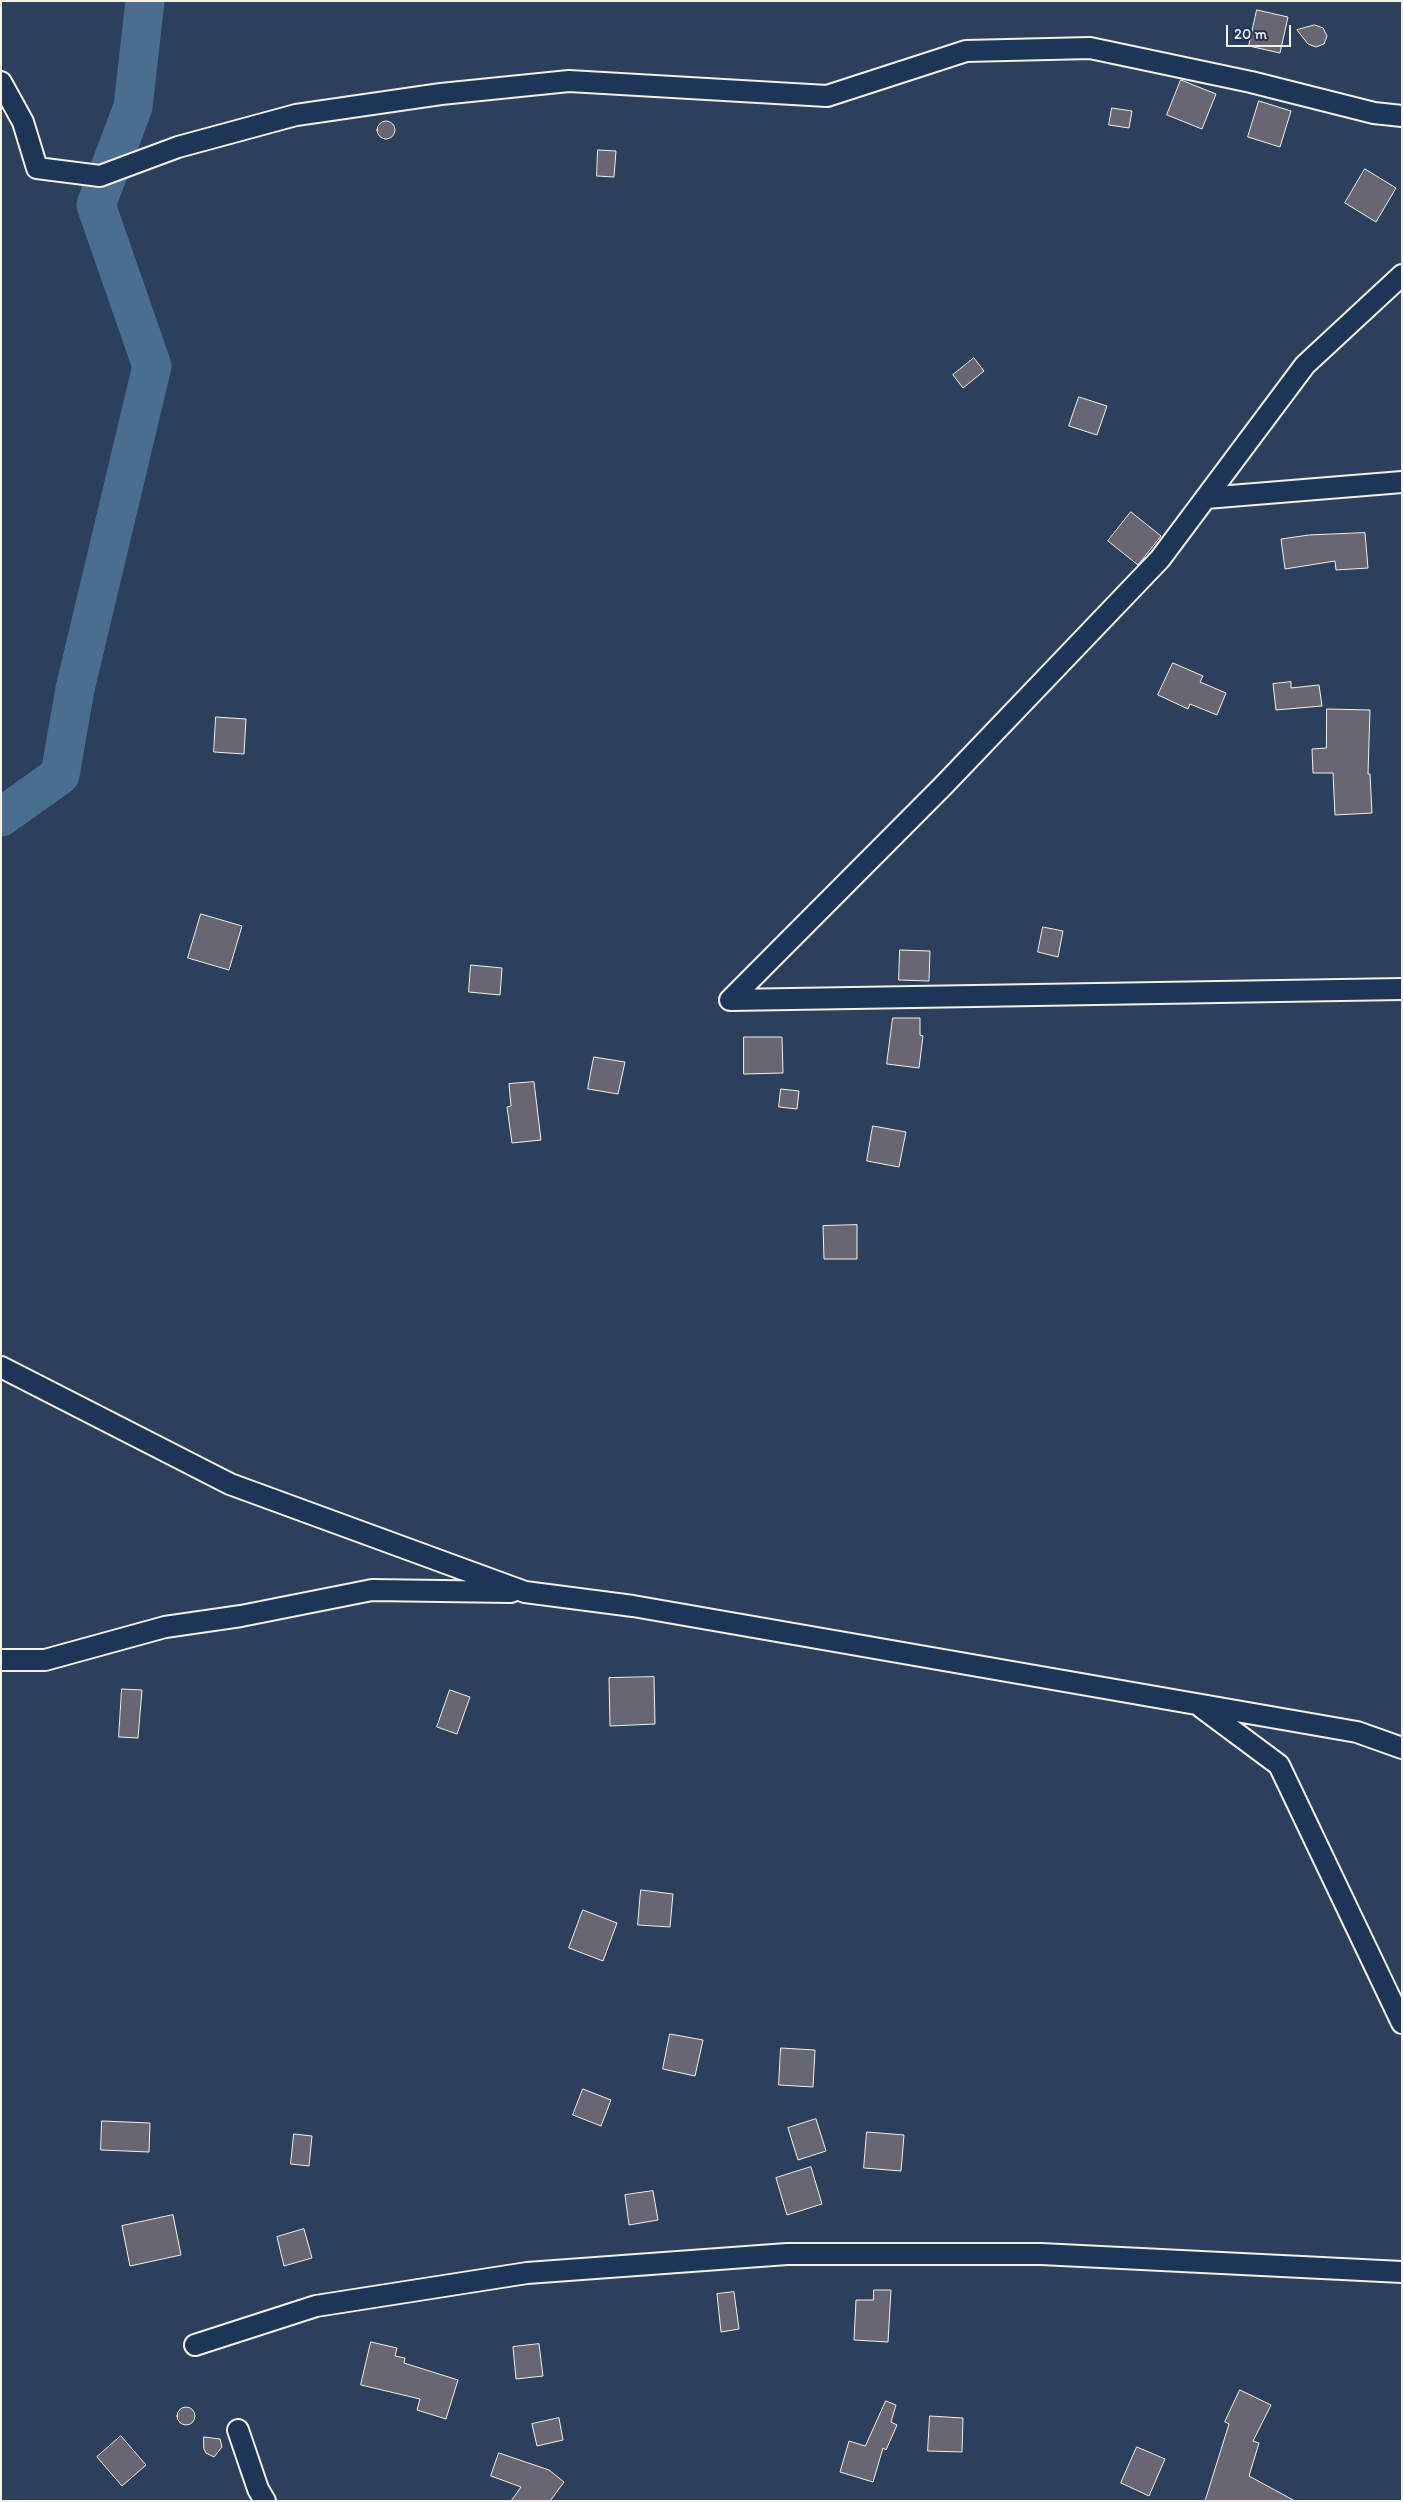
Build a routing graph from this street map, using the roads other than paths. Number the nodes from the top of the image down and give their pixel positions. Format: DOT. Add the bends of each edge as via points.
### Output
graph roads {
  1 [pos="1,82"];
  2 [pos="1402,116"];
  3 [pos="1402,275"];
  4 [pos="1402,482"];
  5 [pos="1206,498"];
  6 [pos="1402,989"];
  7 [pos="1,1367"];
  8 [pos="526,1592"];
  9 [pos="1,1660"];
  10 [pos="1197,1704"];
  11 [pos="1402,1748"];
  12 [pos="1402,2023"];
  13 [pos="1402,2272"];
  14 [pos="195,2345"];
  15 [pos="238,2430"];
  16 [pos="265,2501"];
  1 -- 2 [label="street" via="23,122 37,168 100,176 178,147 296,116 441,94 569,81 827,96 966,51 1090,48 1251,82 1374,113"];
  3 -- 5 [label="street" via="1305,365"];
  4 -- 5 [label="street"];
  5 -- 6 [label="street" via="1160,559 943,786 730,1000"];
  7 -- 8 [label="street" via="230,1484"];
  8 -- 9 [label="street" via="372,1590 241,1616 165,1627 45,1660"];
  8 -- 10 [label="street" via="634,1606"];
  10 -- 11 [label="street" via="1357,1732"];
  10 -- 12 [label="street" via="1279,1764"];
  13 -- 14 [label="street" via="1041,2254 787,2254 527,2273 316,2306"];
  15 -- 16 [label="street"];
}
